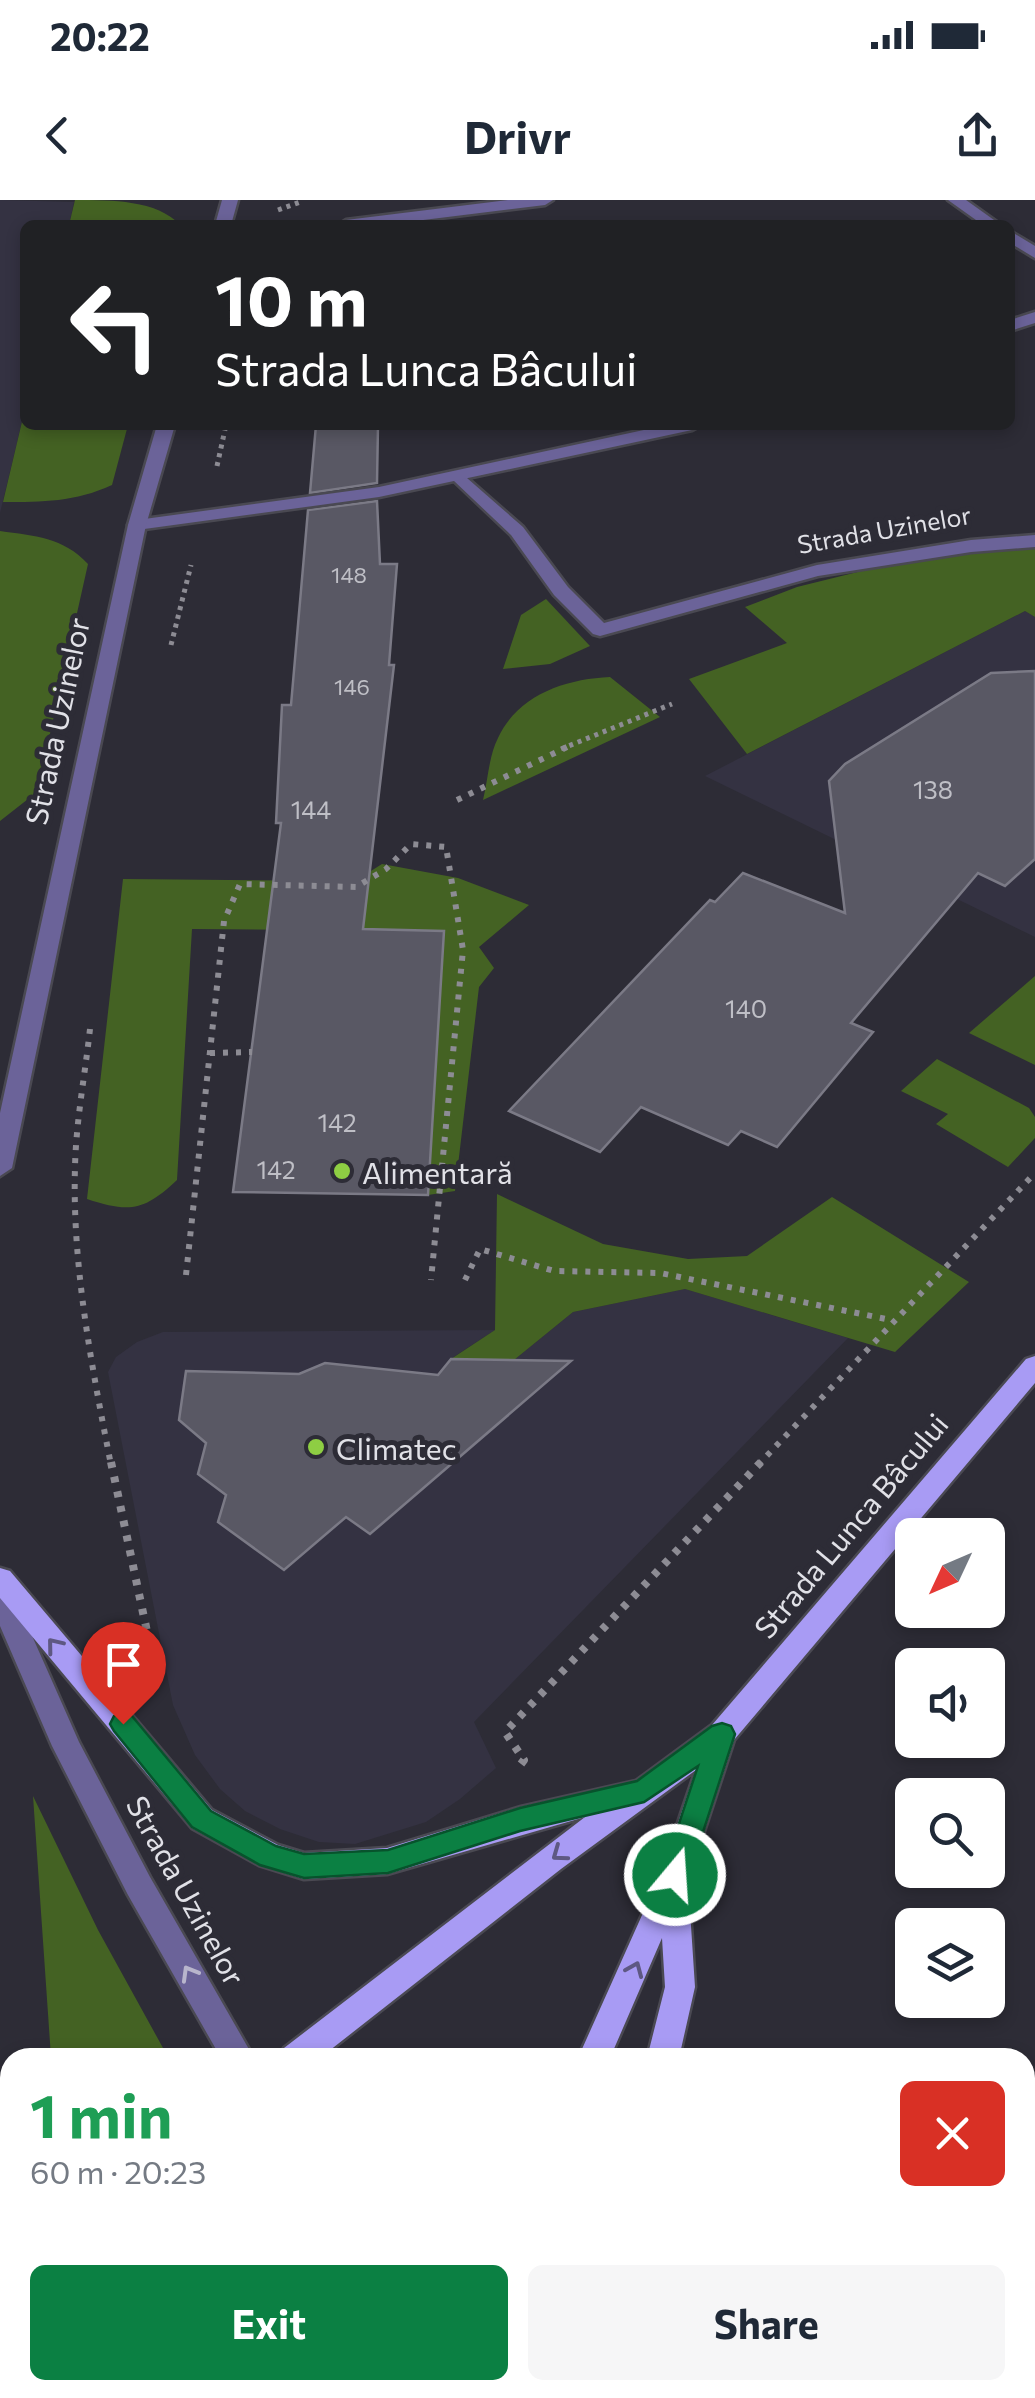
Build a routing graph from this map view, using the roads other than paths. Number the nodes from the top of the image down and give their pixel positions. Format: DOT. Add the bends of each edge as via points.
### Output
graph roads {
  1 [pos="545,200"];
  2 [pos="956,200"];
  3 [pos="386,220"];
  4 [pos="986,220"];
  5 [pos="165,430"];
  6 [pos="669,430"];
  7 [pos="458,476"];
  8 [pos="136,526"];
  9 [pos="1035,541"];
  10 [pos="0,1168"];
  11 [pos="1035,1366"];
  12 [pos="0,1579"];
  13 [pos="0,1594"];
  14 [pos="722,1734"];
  15 [pos="644,1790"];
  16 [pos="675,1875"];
  17 [pos="232,2048"];
  18 [pos="309,2048"];
  19 [pos="598,2048"];
  20 [pos="665,2048"];
  1 -- 3 [label="street"];
  2 -- 4 [label="street"];
  5 -- 8 [label="street, Strada Uzinelor"];
  6 -- 7 [label="street"];
  7 -- 8 [label="street"];
  7 -- 9 [label="street, Strada Uzinelor" via="517,532 600,630 817,570"];
  8 -- 10 [label="street, Strada Uzinelor"];
  11 -- 14 [label="main road, Strada Lunca Bâcului"];
  15 -- 12 [label="main road, one-way" via="388,1862 304,1866 270,1856 202,1819"];
  17 -- 13 [label="street, Strada Uzinelor, one-way" via="66,1746"];
  14 -- 15 [label="main road, Strada Lunca Bâcului"];
  14 -- 16 [label="main road, Strada Lunca Bâcului"];
  15 -- 18 [label="main road, Strada Lunca Bâcului, one-way"];
  19 -- 16 [label="main road, Strada Lunca Bâcului, one-way"];
  16 -- 20 [label="main road" via="680,1987"];
}
